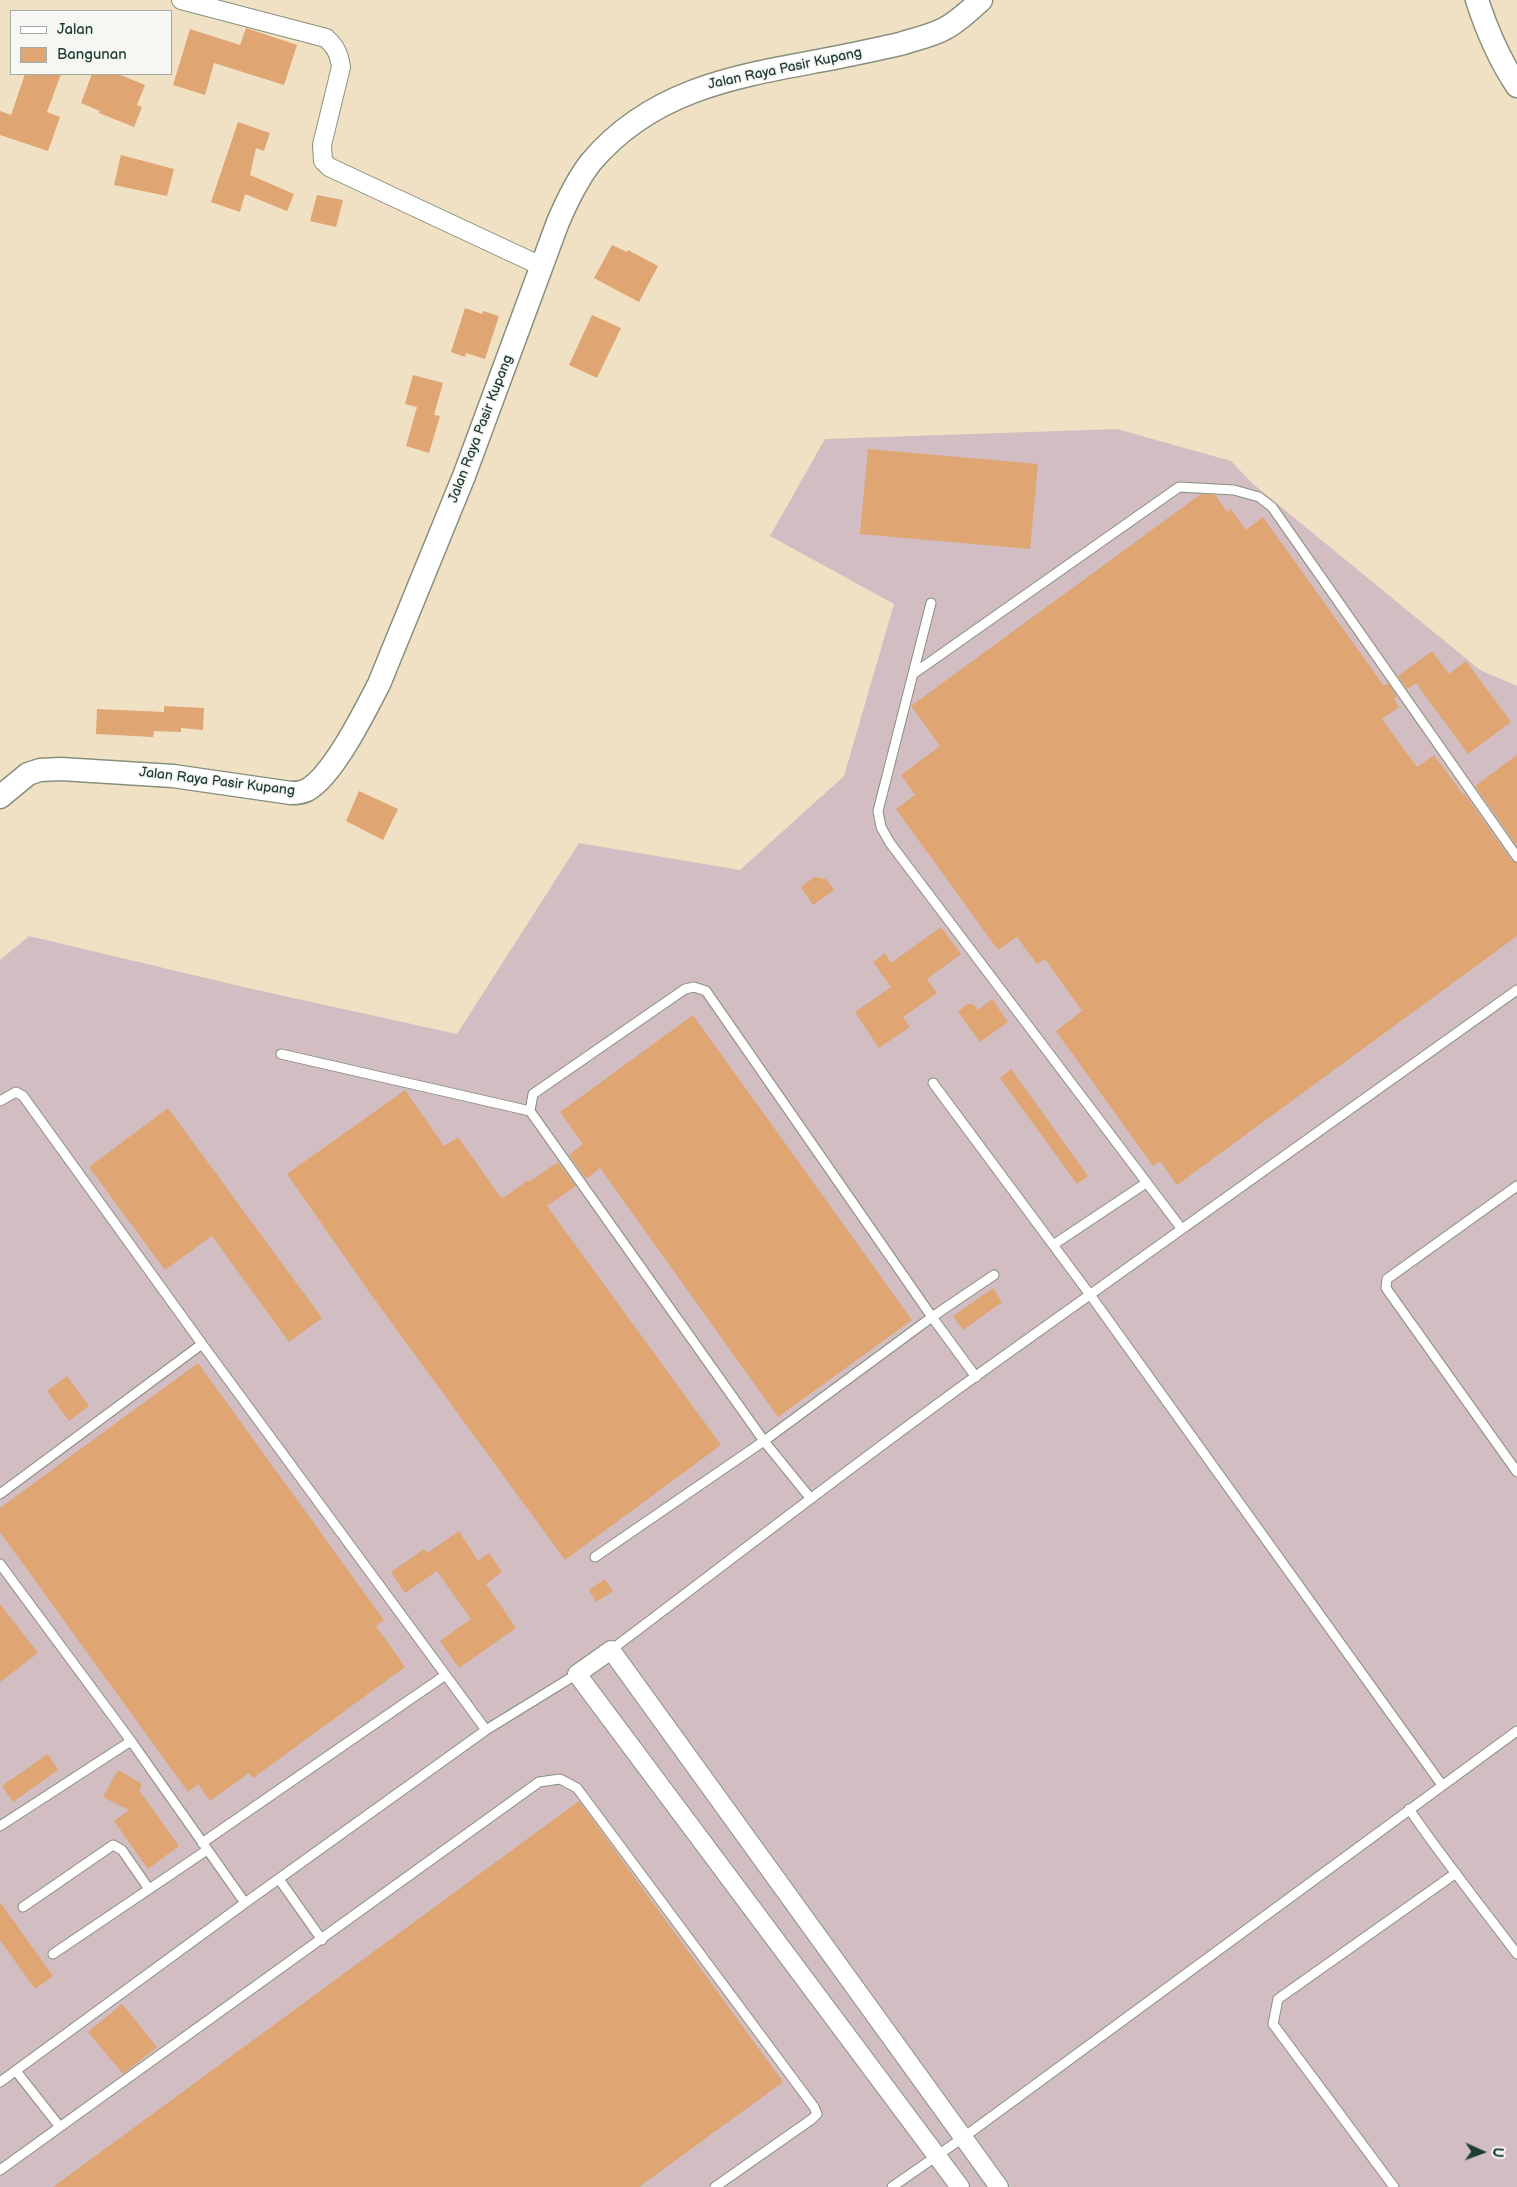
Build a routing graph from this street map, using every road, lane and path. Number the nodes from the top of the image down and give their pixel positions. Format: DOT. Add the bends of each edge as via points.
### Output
graph roads {
  1 [pos="182,0"];
  2 [pos="981,0"];
  3 [pos="1477,0"];
  4 [pos="1517,86"];
  5 [pos="541,266"];
  6 [pos="931,603"];
  7 [pos="913,674"];
  8 [pos="0,797"];
  9 [pos="1517,857"];
  10 [pos="1517,990"];
  11 [pos="281,1054"];
  12 [pos="934,1083"];
  13 [pos="0,1101"];
  14 [pos="530,1111"];
  15 [pos="1146,1183"];
  16 [pos="1517,1186"];
  17 [pos="1180,1228"];
  18 [pos="1053,1245"];
  19 [pos="994,1275"];
  20 [pos="1091,1296"];
  21 [pos="932,1317"];
  22 [pos="202,1344"];
  23 [pos="976,1377"];
  24 [pos="764,1441"];
  25 [pos="1517,1472"];
  26 [pos="0,1494"];
  27 [pos="811,1499"];
  28 [pos="595,1557"];
  29 [pos="0,1564"];
  30 [pos="611,1650"];
  31 [pos="577,1674"];
  32 [pos="444,1676"];
  33 [pos="486,1730"];
  34 [pos="1517,1731"];
  35 [pos="131,1741"];
  36 [pos="1442,1785"];
  37 [pos="1408,1809"];
  38 [pos="0,1826"];
  39 [pos="204,1847"];
  40 [pos="1456,1873"];
  41 [pos="279,1879"];
  42 [pos="149,1889"];
  43 [pos="245,1902"];
  44 [pos="23,1907"];
  45 [pos="322,1940"];
  46 [pos="53,1954"];
  47 [pos="1517,1954"];
  48 [pos="16,2071"];
  49 [pos="0,2082"];
  50 [pos="60,2127"];
  51 [pos="964,2138"];
  52 [pos="937,2156"];
  53 [pos="0,2170"];
  54 [pos="715,2187"];
  55 [pos="892,2187"];
  56 [pos="960,2187"];
  57 [pos="998,2187"];
  58 [pos="1394,2187"];
  1 -- 5 [label="street" via="326,38 339,54 341,67 322,145 323,161 329,167"];
  2 -- 5 [label="street, Jalan Raya Pasir Kupang" via="945,29 928,36 730,79 665,102 614,138 597,157 577,184"];
  3 -- 4 [label="street" via="1486,29"];
  5 -- 8 [label="street, Jalan Raya Pasir Kupang" via="464,476 379,684 339,753 312,786 300,793 292,793 183,777 61,769 28,774"];
  6 -- 7 [label="lane"];
  7 -- 9 [label="lane" via="1179,487 1234,490 1259,498 1272,507"];
  7 -- 15 [label="lane" via="878,811 881,827"];
  10 -- 17 [label="lane"];
  11 -- 14 [label="lane"];
  12 -- 18 [label="lane"];
  13 -- 22 [label="lane" via="16,1092 23,1096"];
  14 -- 21 [label="lane" via="533,1094 677,995 694,987 706,991"];
  14 -- 24 [label="lane"];
  15 -- 17 [label="lane"];
  15 -- 18 [label="lane"];
  16 -- 25 [label="lane" via="1387,1279 1385,1284"];
  17 -- 20 [label="lane"];
  18 -- 20 [label="lane"];
  19 -- 21 [label="lane"];
  20 -- 23 [label="lane"];
  20 -- 36 [label="lane"];
  21 -- 23 [label="lane"];
  21 -- 24 [label="lane"];
  22 -- 26 [label="lane"];
  22 -- 32 [label="lane"];
  23 -- 27 [label="lane"];
  24 -- 27 [label="lane"];
  24 -- 28 [label="lane"];
  27 -- 30 [label="lane"];
  29 -- 35 [label="lane"];
  30 -- 31 [label="street"];
  30 -- 51 [label="street"];
  31 -- 33 [label="lane"];
  31 -- 52 [label="street"];
  32 -- 33 [label="lane"];
  32 -- 39 [label="lane"];
  33 -- 41 [label="lane"];
  34 -- 36 [label="lane"];
  35 -- 38 [label="lane"];
  35 -- 39 [label="lane"];
  36 -- 37 [label="lane"];
  37 -- 40 [label="lane" via="1440,1856"];
  37 -- 51 [label="lane"];
  39 -- 42 [label="lane"];
  39 -- 43 [label="lane"];
  40 -- 47 [label="lane"];
  40 -- 58 [label="lane" via="1278,1999 1273,2024"];
  41 -- 43 [label="lane"];
  41 -- 45 [label="lane"];
  42 -- 44 [label="lane" via="122,1850 113,1845"];
  42 -- 46 [label="lane"];
  43 -- 48 [label="lane"];
  45 -- 50 [label="lane"];
  45 -- 54 [label="lane" via="539,1782 560,1779 577,1788 817,2114"];
  48 -- 49 [label="lane"];
  48 -- 50 [label="lane"];
  50 -- 53 [label="lane"];
  51 -- 52 [label="lane"];
  51 -- 57 [label="street"];
  52 -- 55 [label="lane"];
  52 -- 56 [label="street"];
}
